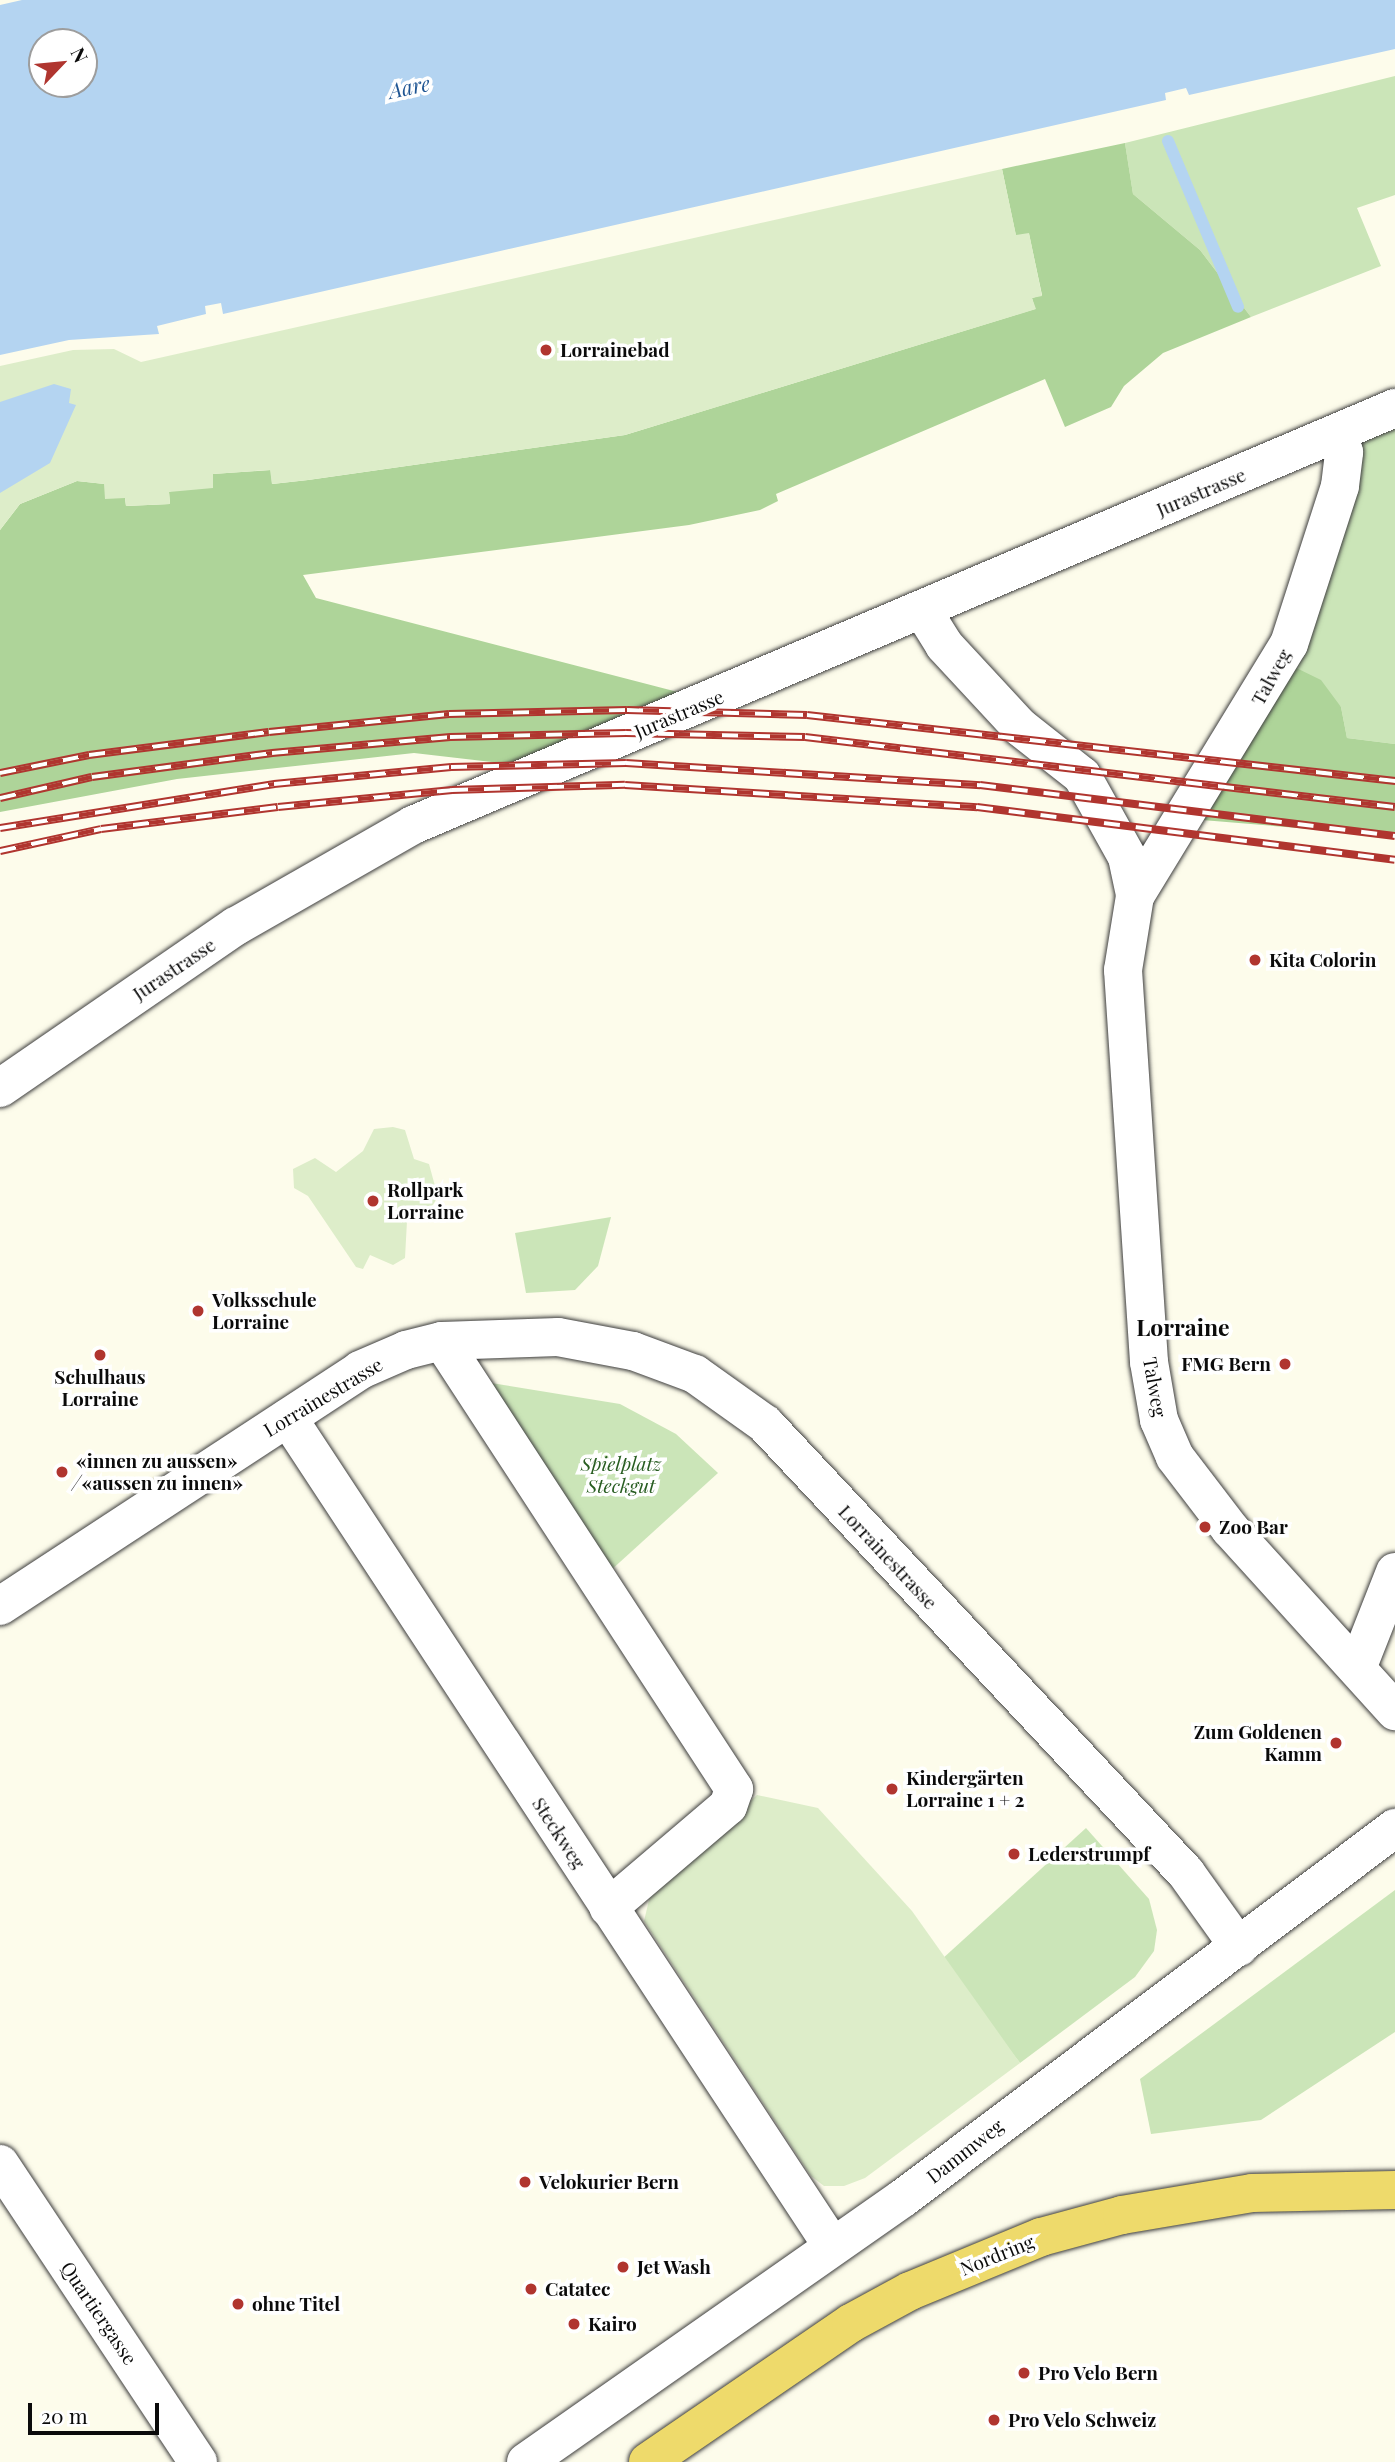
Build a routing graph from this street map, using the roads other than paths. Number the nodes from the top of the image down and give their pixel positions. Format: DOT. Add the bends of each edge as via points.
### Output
graph roads {
  1 [pos="1395,408"];
  2 [pos="1337,434"];
  3 [pos="923,611"];
  4 [pos="1135,896"];
  5 [pos="0,1088"];
  6 [pos="442,1341"];
  7 [pos="288,1418"];
  8 [pos="1395,1572"];
  9 [pos="0,1606"];
  10 [pos="1358,1666"];
  11 [pos="1395,1711"];
  12 [pos="1395,1828"];
  13 [pos="608,1908"];
  14 [pos="1239,1947"];
  15 [pos="0,2164"];
  16 [pos="1395,2190"];
  17 [pos="832,2246"];
  18 [pos="198,2462"];
  19 [pos="526,2462"];
  20 [pos="648,2462"];
  1 -- 2 [label="street, Jurastrasse"];
  2 -- 3 [label="street, Jurastrasse"];
  2 -- 4 [label="street, Talweg" via="1344,452 1340,486 1289,644"];
  3 -- 4 [label="street, Talweg" via="944,645 1020,727 1082,776 1117,828"];
  3 -- 5 [label="street, Jurastrasse" via="414,825 236,926"];
  4 -- 10 [label="street, Talweg" via="1123,970 1143,1285 1159,1420 1175,1457 1222,1520"];
  6 -- 7 [label="street, Lorrainestrasse" via="360,1370"];
  6 -- 13 [label="street" via="734,1789 728,1806"];
  6 -- 14 [label="street, Lorrainestrasse" via="558,1337 609,1345 677,1365 756,1415 1186,1873"];
  7 -- 9 [label="street, Lorrainestrasse"];
  7 -- 13 [label="street, Steckweg"];
  8 -- 10 [label="street"];
  10 -- 11 [label="street, Talweg"];
  12 -- 14 [label="street, Dammweg"];
  13 -- 17 [label="street, Steckweg"];
  14 -- 17 [label="street, Dammweg"];
  15 -- 18 [label="street, Quartiergasse"];
  16 -- 20 [label="main road, Nordring" via="1226,2196 1041,2237 910,2291 851,2323"];
  17 -- 19 [label="street, Dammweg"];
}
